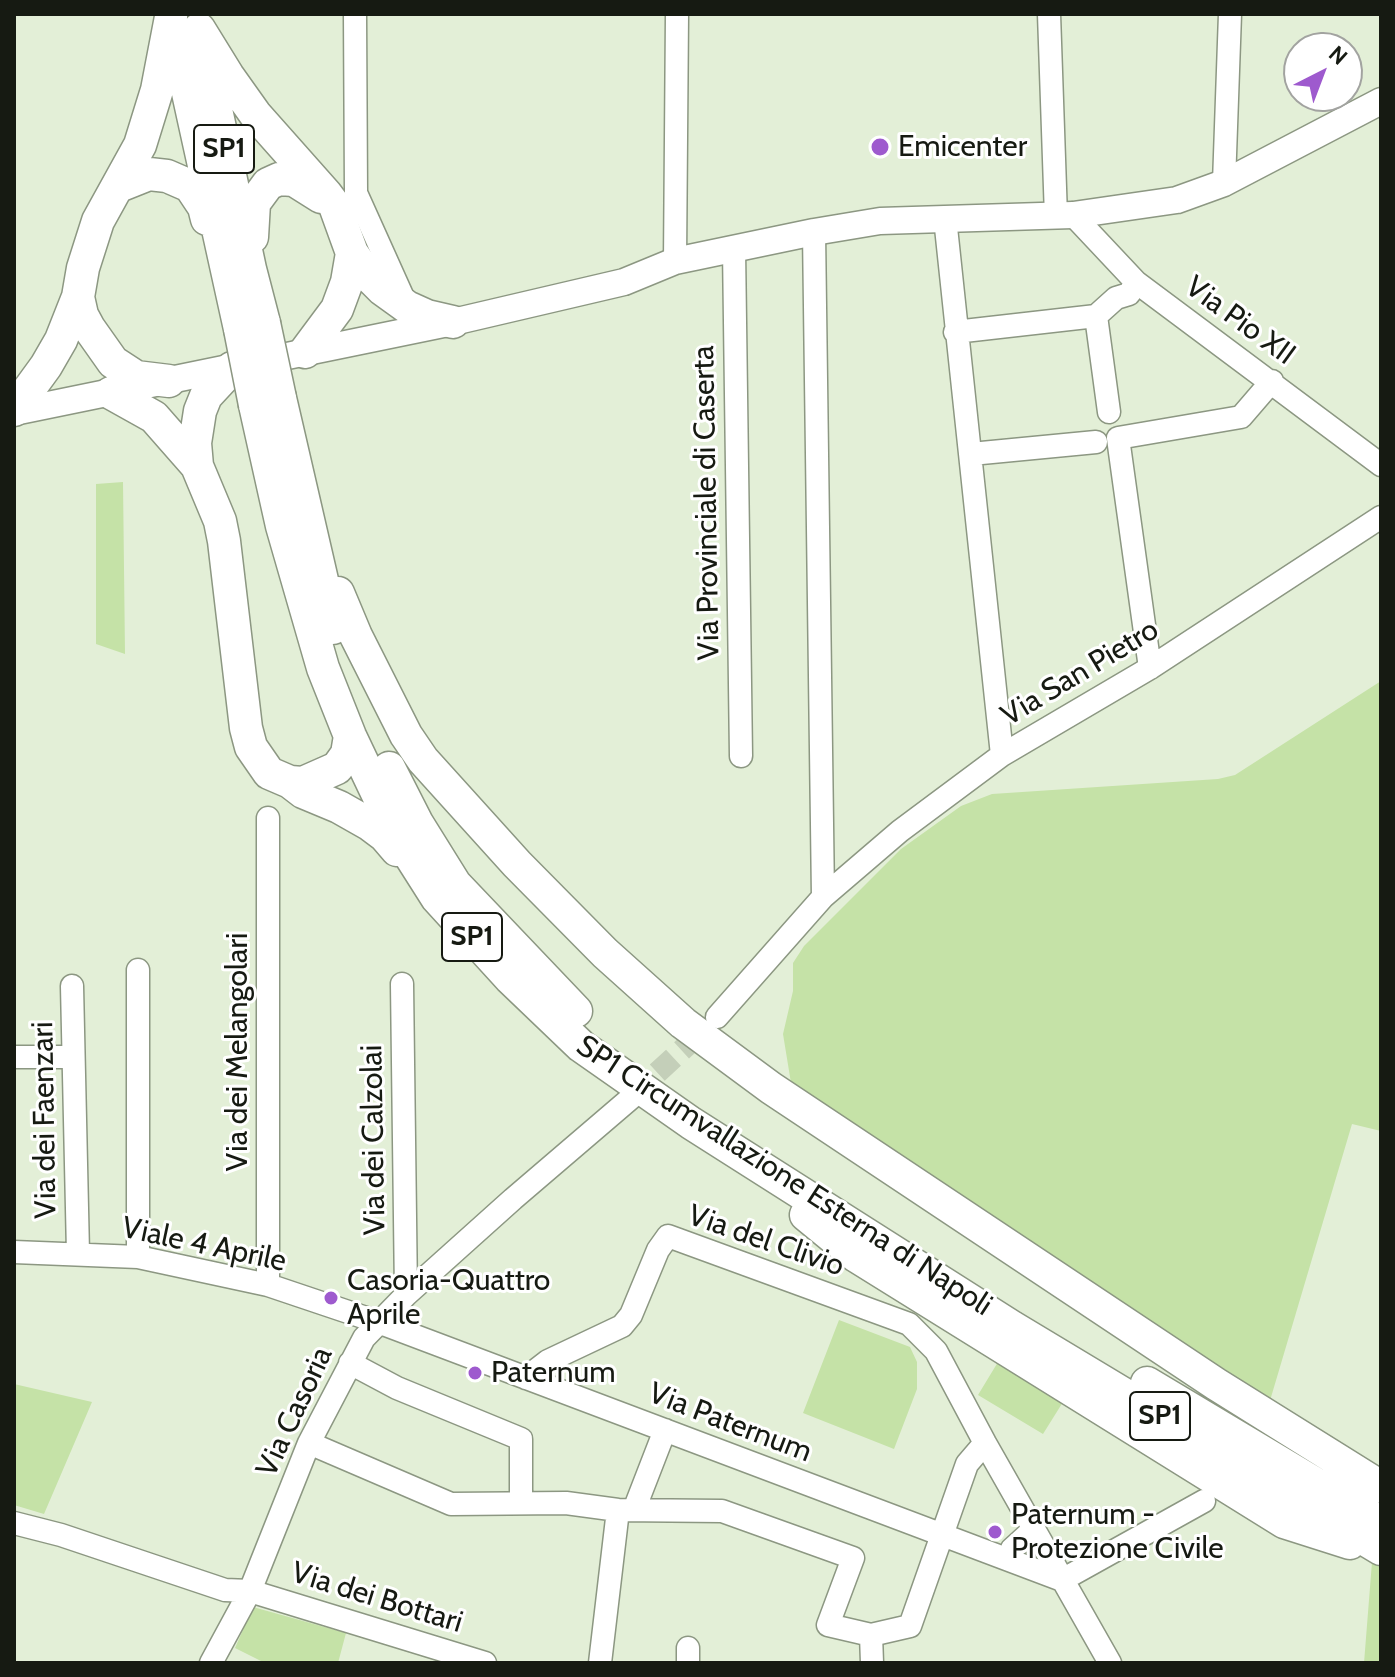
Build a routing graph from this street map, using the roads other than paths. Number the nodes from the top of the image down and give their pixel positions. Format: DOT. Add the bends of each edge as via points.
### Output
graph roads {
  1 [pos="355,14"];
  2 [pos="677,14"];
  3 [pos="1049,14"];
  4 [pos="1230,14"];
  5 [pos="184,19"];
  6 [pos="1381,101"];
  7 [pos="1224,183"];
  8 [pos="119,186"];
  9 [pos="1064,216"];
  10 [pos="339,218"];
  11 [pos="945,218"];
  12 [pos="814,232"];
  13 [pos="734,249"];
  14 [pos="352,253"];
  15 [pos="675,261"];
  16 [pos="240,275"];
  17 [pos="1136,282"];
  18 [pos="78,297"];
  19 [pos="407,307"];
  20 [pos="1096,316"];
  21 [pos="453,322"];
  22 [pos="955,332"];
  23 [pos="305,352"];
  24 [pos="232,368"];
  25 [pos="169,381"];
  26 [pos="1272,381"];
  27 [pos="111,393"];
  28 [pos="267,401"];
  29 [pos="14,411"];
  30 [pos="1109,412"];
  31 [pos="1096,442"];
  32 [pos="971,454"];
  33 [pos="1381,465"];
  34 [pos="197,466"];
  35 [pos="1381,517"];
  36 [pos="305,518"];
  37 [pos="1150,668"];
  38 [pos="350,736"];
  39 [pos="1002,755"];
  40 [pos="741,756"];
  41 [pos="290,782"];
  42 [pos="268,818"];
  43 [pos="421,874"];
  44 [pos="823,897"];
  45 [pos="138,970"];
  46 [pos="402,984"];
  47 [pos="72,986"];
  48 [pos="717,1017"];
  49 [pos="14,1057"];
  50 [pos="73,1057"];
  51 [pos="631,1098"];
  52 [pos="739,1153"];
  53 [pos="14,1252"];
  54 [pos="78,1253"];
  55 [pos="138,1257"];
  56 [pos="944,1271"];
  57 [pos="268,1285"];
  58 [pos="406,1295"];
  59 [pos="378,1322"];
  60 [pos="350,1363"];
  61 [pos="526,1378"];
  62 [pos="665,1430"];
  63 [pos="309,1443"];
  64 [pos="985,1443"];
  65 [pos="1381,1487"];
  66 [pos="1204,1501"];
  67 [pos="521,1503"];
  68 [pos="626,1510"];
  69 [pos="14,1523"];
  70 [pos="1381,1523"];
  71 [pos="1034,1529"];
  72 [pos="943,1537"];
  73 [pos="1381,1549"];
  74 [pos="1019,1557"];
  75 [pos="1381,1559"];
  76 [pos="1062,1580"];
  77 [pos="250,1591"];
  78 [pos="872,1650"];
  79 [pos="211,1663"];
  80 [pos="485,1663"];
  81 [pos="600,1663"];
  82 [pos="1110,1663"];
  1 -- 19 [label="street" via="356,193"];
  2 -- 15 [label="street"];
  3 -- 9 [label="street"];
  4 -- 7 [label="street"];
  5 -- 8 [label="highway" via="140,145"];
  5 -- 10 [label="highway" via="255,114 326,194"];
  5 -- 16 [label="highway, SP1 Circumvallazione Esterna di Napoli / SP1"];
  6 -- 7 [label="main road"];
  7 -- 9 [label="main road" via="1177,200"];
  8 -- 16 [label="highway" via="149,174 190,186 204,207 213,243"];
  8 -- 18 [label="highway" via="98,221"];
  9 -- 11 [label="main road"];
  9 -- 17 [label="street, Via Pio XII"];
  10 -- 14 [label="highway"];
  10 -- 16 [label="highway" via="307,186 279,179 268,184 254,203"];
  11 -- 12 [label="main road"];
  11 -- 22 [label="street"];
  12 -- 13 [label="main road"];
  12 -- 44 [label="street"];
  13 -- 15 [label="main road"];
  13 -- 40 [label="street, Via Provinciale di Caserta"];
  14 -- 19 [label="highway" via="382,289"];
  14 -- 23 [label="highway" via="337,309"];
  15 -- 21 [label="main road" via="624,282"];
  16 -- 28 [label="highway, SP1 Circumvallazione Esterna di Napoli / SP1, bridge"];
  17 -- 20 [label="street" via="1129,294"];
  17 -- 26 [label="street, Via Pio XII"];
  18 -- 25 [label="highway" via="89,328 113,362 136,377"];
  18 -- 29 [label="highway" via="61,340"];
  19 -- 21 [label="highway"];
  20 -- 22 [label="street"];
  20 -- 30 [label="street"];
  21 -- 23 [label="main road"];
  22 -- 32 [label="street"];
  23 -- 24 [label="main road"];
  24 -- 25 [label="main road"];
  24 -- 34 [label="highway" via="206,396 200,411"];
  25 -- 27 [label="main road"];
  26 -- 33 [label="street, Via Pio XII"];
  26 -- 37 [label="street" via="1241,417 1118,438"];
  27 -- 29 [label="main road"];
  27 -- 34 [label="highway" via="154,417"];
  28 -- 36 [label="highway, SP1 Circumvallazione Esterna di Napoli / SP1"];
  28 -- 38 [label="highway, SP1 Circumvallazione Esterna di Napoli / SP1" via="282,526 318,654"];
  31 -- 32 [label="street"];
  32 -- 39 [label="street"];
  34 -- 41 [label="highway" via="224,541 251,747 269,773"];
  35 -- 37 [label="street, Via San Pietro"];
  36 -- 56 [label="highway, SP1 Circumvallazione Esterna di Napoli / SP1" via="342,665 417,823 455,884 595,1031"];
  36 -- 65 [label="highway" via="356,636 423,760 616,963 683,1023 771,1088 1216,1384"];
  37 -- 39 [label="street, Via San Pietro"];
  38 -- 41 [label="highway" via="337,768 303,783"];
  38 -- 43 [label="highway, SP1 Circumvallazione Esterna di Napoli / SP1"];
  39 -- 44 [label="street, Via San Pietro"];
  41 -- 43 [label="highway" via="369,824"];
  42 -- 57 [label="street, Via dei Melangolari"];
  43 -- 52 [label="highway, SP1 Circumvallazione Esterna di Napoli / SP1" via="510,978 581,1046"];
  44 -- 48 [label="street"];
  45 -- 55 [label="street"];
  46 -- 58 [label="street, Via dei Calzolai"];
  47 -- 50 [label="street, Via dei Faenzari"];
  49 -- 50 [label="street"];
  50 -- 54 [label="street, Via dei Faenzari"];
  51 -- 58 [label="street, Via Casoria"];
  52 -- 56 [label="highway, SP1 Circumvallazione Esterna di Napoli / SP1"];
  52 -- 75 [label="highway" via="856,1256 1284,1522"];
  53 -- 54 [label="street, Viale 4 Aprile"];
  54 -- 55 [label="street, Viale 4 Aprile"];
  55 -- 57 [label="street, Viale 4 Aprile"];
  56 -- 70 [label="highway, SP1 Circumvallazione Esterna di Napoli / SP1" via="1021,1308"];
  56 -- 73 [label="highway, SP1 Circumvallazione Esterna di Napoli / SP1" via="1012,1327"];
  57 -- 59 [label="street, Viale 4 Aprile"];
  58 -- 59 [label="street, Via Casoria"];
  59 -- 60 [label="street, Via Casoria"];
  59 -- 61 [label="street, Via Paternum"];
  60 -- 63 [label="street, Via Casoria"];
  60 -- 67 [label="street" via="521,1439"];
  61 -- 62 [label="street, Via Paternum"];
  61 -- 64 [label="street, Via del Clivio" via="548,1361 622,1326 668,1236 909,1324 936,1351"];
  62 -- 68 [label="street"];
  62 -- 72 [label="street, Via Paternum"];
  63 -- 67 [label="street" via="451,1504"];
  63 -- 77 [label="street, Via Casoria"];
  64 -- 71 [label="street, Via del Clivio"];
  64 -- 72 [label="street" via="967,1464"];
  66 -- 76 [label="street"];
  67 -- 68 [label="street"];
  68 -- 78 [label="street" via="722,1511 853,1558 828,1625"];
  68 -- 81 [label="street"];
  69 -- 77 [label="street, Via dei Bottari" via="225,1590"];
  71 -- 74 [label="street"];
  71 -- 76 [label="street, Via del Clivio"];
  72 -- 74 [label="street, Via Paternum"];
  72 -- 78 [label="street" via="910,1626"];
  74 -- 76 [label="street, Via Paternum"];
  76 -- 82 [label="street"];
  77 -- 79 [label="street, Via Casoria"];
  77 -- 80 [label="street, Via dei Bottari"];
}
